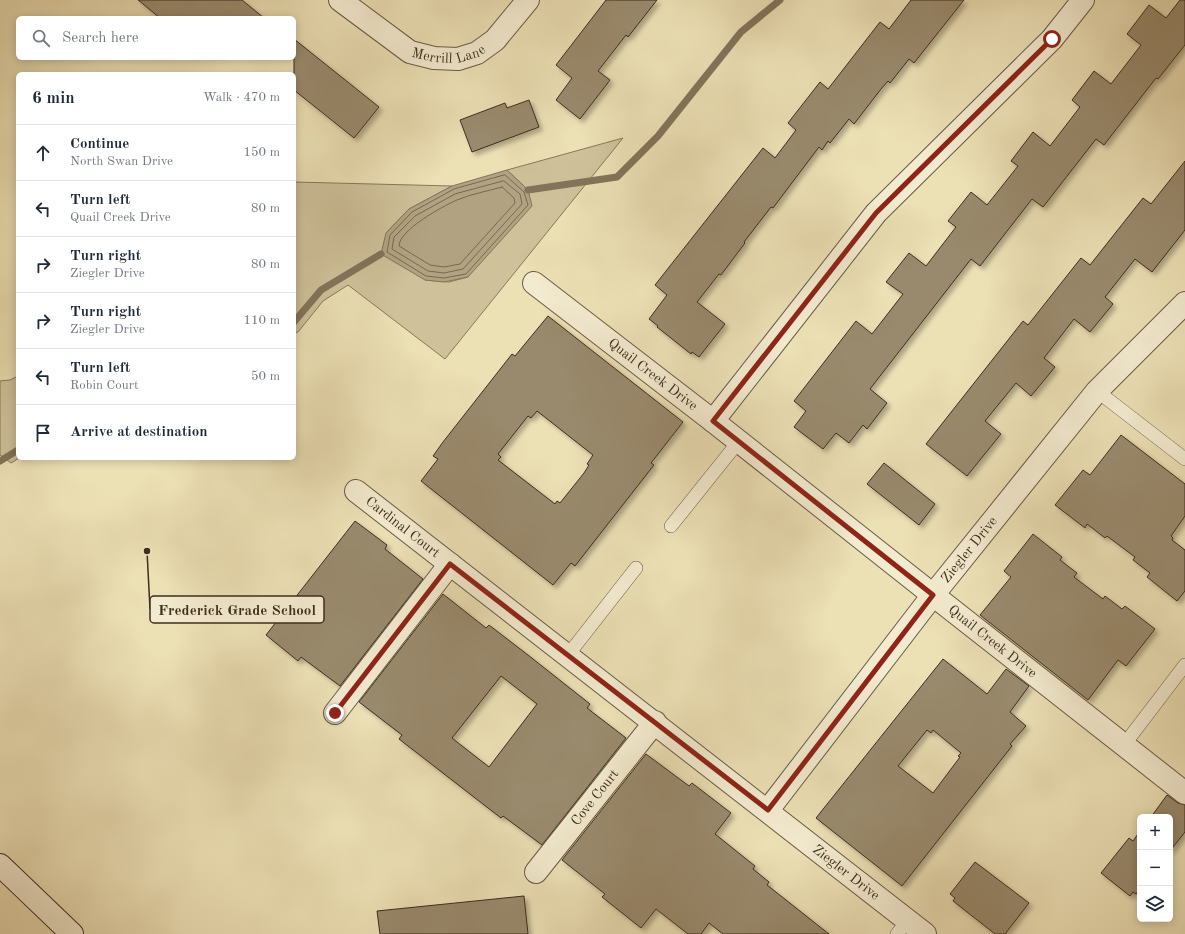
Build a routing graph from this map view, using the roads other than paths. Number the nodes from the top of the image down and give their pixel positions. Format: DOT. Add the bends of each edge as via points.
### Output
graph roads {
  1 [pos="340,0"];
  2 [pos="528,0"];
  3 [pos="1083,0"];
  4 [pos="534,283"];
  5 [pos="1185,302"];
  6 [pos="1097,391"];
  7 [pos="713,421"];
  8 [pos="739,441"];
  9 [pos="1185,459"];
  10 [pos="356,491"];
  11 [pos="671,526"];
  12 [pos="450,564"];
  13 [pos="636,568"];
  14 [pos="933,595"];
  15 [pos="568,655"];
  16 [pos="1185,665"];
  17 [pos="335,713"];
  18 [pos="654,722"];
  19 [pos="1124,745"];
  20 [pos="1185,793"];
  21 [pos="768,810"];
  22 [pos="0,865"];
  23 [pos="536,872"];
  24 [pos="902,927"];
  25 [pos="72,934"];
  26 [pos="925,934"];
  1 -- 2 [label="street, Merrill Lane" via="410,52 434,58 458,59 477,53 495,40"];
  3 -- 7 [label="street" via="1052,39 876,213"];
  4 -- 7 [label="street, Quail Creek Drive"];
  5 -- 6 [label="street, Ziegler Drive"];
  6 -- 9 [label="lane"];
  6 -- 14 [label="street, Ziegler Drive"];
  7 -- 8 [label="street, Quail Creek Drive"];
  8 -- 11 [label="lane"];
  8 -- 14 [label="street, Quail Creek Drive"];
  10 -- 12 [label="street, Cardinal Court"];
  12 -- 15 [label="street, Ziegler Drive"];
  12 -- 17 [label="street"];
  13 -- 15 [label="lane"];
  14 -- 19 [label="street, Quail Creek Drive"];
  14 -- 21 [label="street, Ziegler Drive"];
  15 -- 18 [label="street, Ziegler Drive"];
  16 -- 19 [label="lane"];
  18 -- 21 [label="street, Ziegler Drive"];
  18 -- 23 [label="street, Cove Court"];
  19 -- 20 [label="street, Quail Creek Drive"];
  21 -- 24 [label="street, Ziegler Drive"];
  22 -- 25 [label="street"];
  24 -- 26 [label="street, Ziegler Drive"];
}
